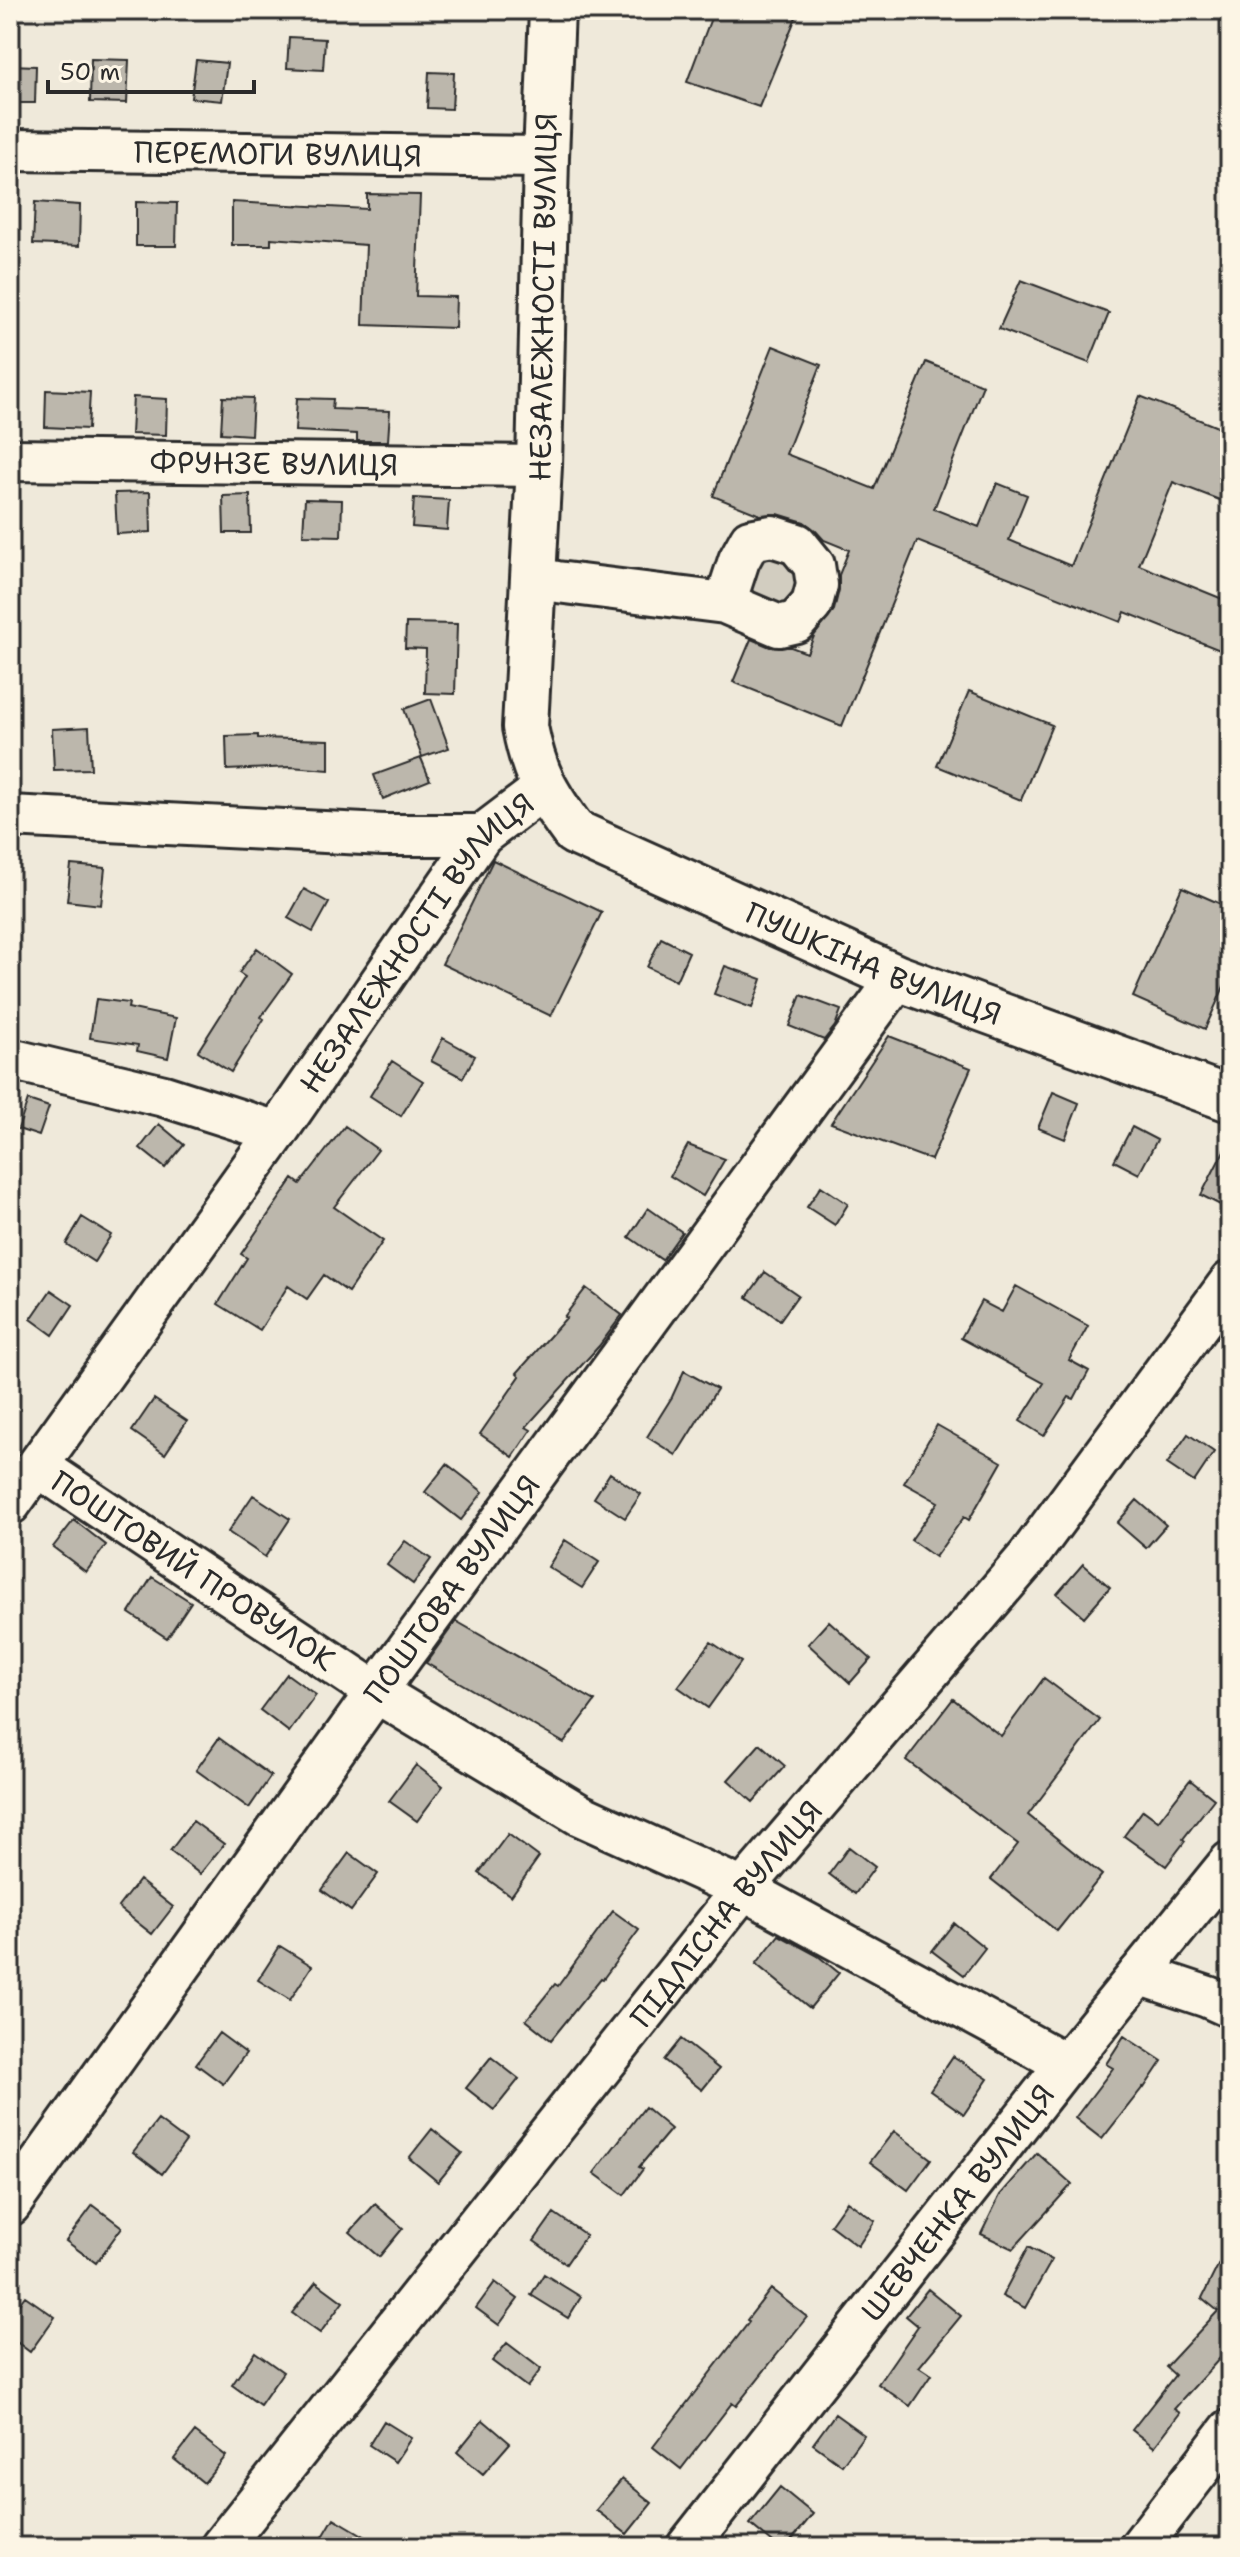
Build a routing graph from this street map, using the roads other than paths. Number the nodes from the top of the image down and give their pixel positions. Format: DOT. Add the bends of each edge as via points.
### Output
graph roads {
  1 [pos="552,10"];
  2 [pos="10,150"];
  3 [pos="546,157"];
  4 [pos="10,460"];
  5 [pos="539,466"];
  6 [pos="534,578"];
  7 [pos="725,603"];
  8 [pos="544,788"];
  9 [pos="10,816"];
  10 [pos="482,835"];
  11 [pos="898,978"];
  12 [pos="10,1059"];
  13 [pos="1230,1099"];
  14 [pos="277,1132"];
  15 [pos="1230,1282"];
  16 [pos="39,1467"];
  17 [pos="10,1504"];
  18 [pos="376,1692"];
  19 [pos="1230,1862"];
  20 [pos="743,1889"];
  21 [pos="1139,1974"];
  22 [pos="1230,2007"];
  23 [pos="1066,2064"];
  24 [pos="10,2205"];
  25 [pos="1230,2430"];
  26 [pos="221,2547"];
  27 [pos="687,2547"];
  28 [pos="1140,2547"];
  1 -- 3 [label="main road, НЕЗАЛЕЖНОСТІ ВУЛИЦЯ"];
  2 -- 3 [label="street, ПЕРЕМОГИ ВУЛИЦЯ"];
  3 -- 5 [label="main road, НЕЗАЛЕЖНОСТІ ВУЛИЦЯ"];
  4 -- 5 [label="street, ФРУНЗЕ ВУЛИЦЯ"];
  5 -- 6 [label="main road, НЕЗАЛЕЖНОСТІ ВУЛИЦЯ"];
  6 -- 7 [label="street"];
  6 -- 8 [label="main road, НЕЗАЛЕЖНОСТІ ВУЛИЦЯ" via="525,727"];
  8 -- 10 [label="street, НЕЗАЛЕЖНОСТІ ВУЛИЦЯ"];
  8 -- 11 [label="main road, ПУШКІНА ВУЛИЦЯ" via="574,832"];
  9 -- 10 [label="street"];
  10 -- 14 [label="street, НЕЗАЛЕЖНОСТІ ВУЛИЦЯ"];
  11 -- 13 [label="main road, ПУШКІНА ВУЛИЦЯ"];
  11 -- 18 [label="street, ПОШТОВА ВУЛИЦЯ"];
  12 -- 14 [label="street" via="164,1096"];
  14 -- 16 [label="street, НЕЗАЛЕЖНОСТІ ВУЛИЦЯ"];
  15 -- 20 [label="street, ПІДЛІСНА ВУЛИЦЯ" via="1028,1557"];
  16 -- 17 [label="street, НЕЗАЛЕЖНОСТІ ВУЛИЦЯ"];
  16 -- 18 [label="street, ПОШТОВИЙ ПРОВУЛОК"];
  18 -- 20 [label="street, ПОШТОВИЙ ПРОВУЛОК" via="580,1815"];
  18 -- 24 [label="street, ПОШТОВА ВУЛИЦЯ"];
  19 -- 21 [label="street, ШЕВЧЕНКА ВУЛИЦЯ"];
  20 -- 23 [label="street, ПОШТОВИЙ ПРОВУЛОК"];
  20 -- 26 [label="street, ПІДЛІСНА ВУЛИЦЯ"];
  21 -- 22 [label="street"];
  21 -- 23 [label="street, ШЕВЧЕНКА ВУЛИЦЯ"];
  23 -- 27 [label="street, ШЕВЧЕНКА ВУЛИЦЯ"];
  25 -- 28 [label="street"];
}
